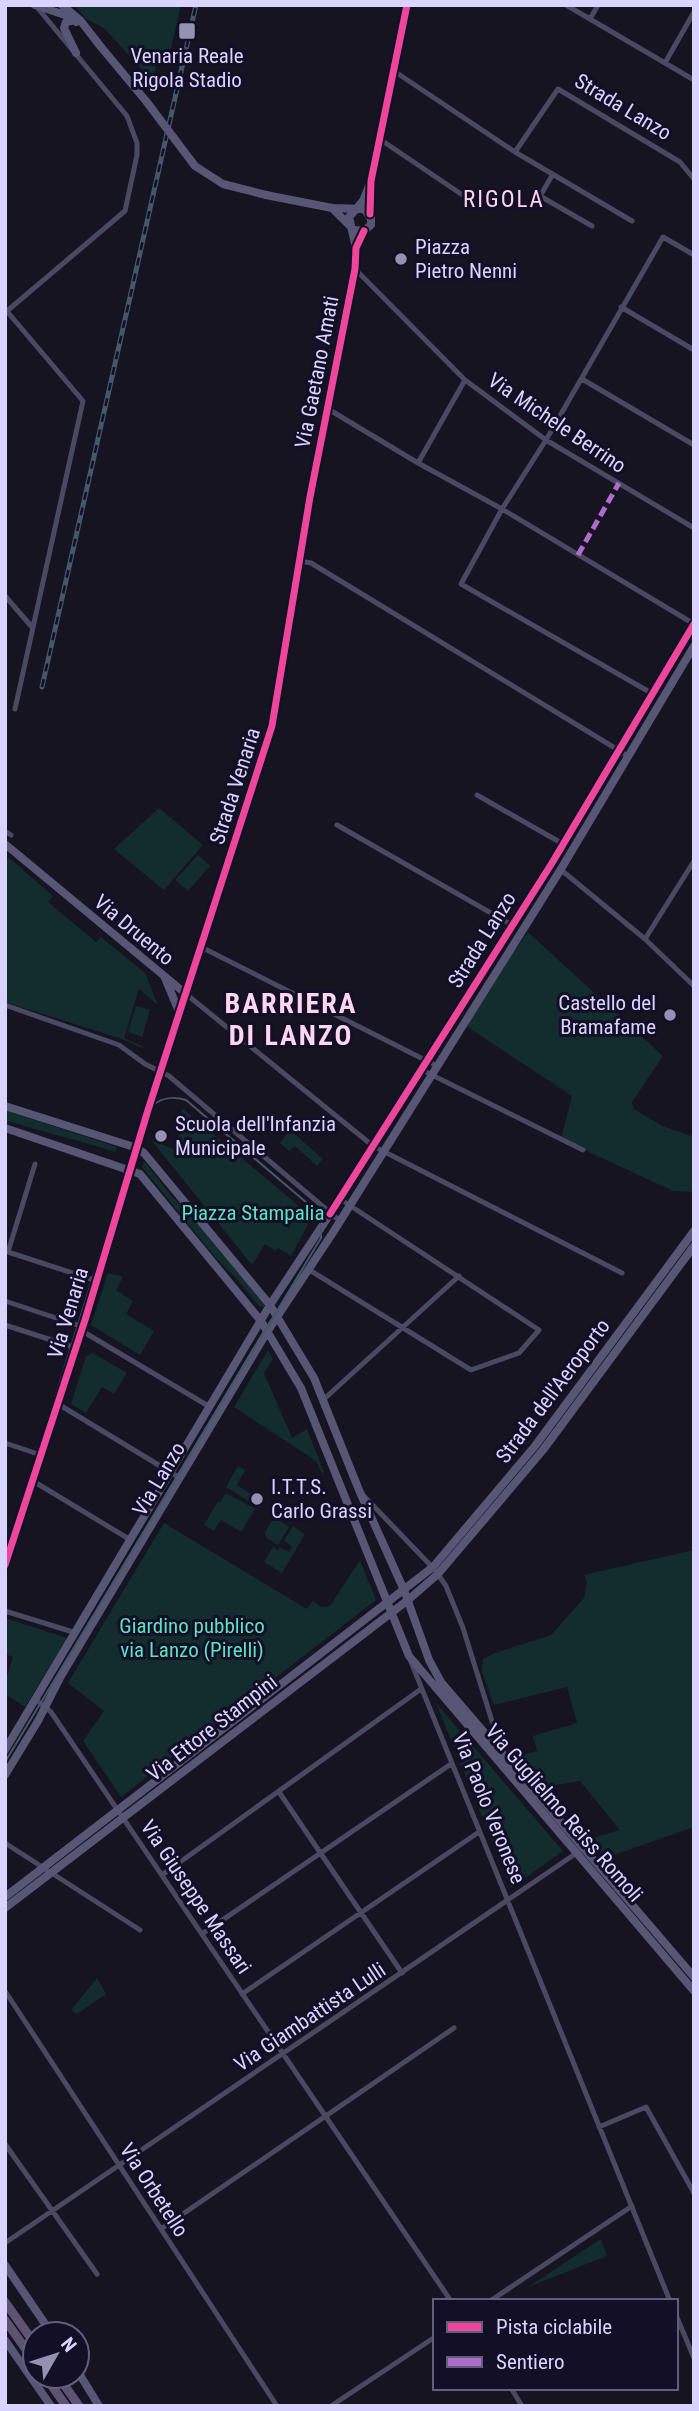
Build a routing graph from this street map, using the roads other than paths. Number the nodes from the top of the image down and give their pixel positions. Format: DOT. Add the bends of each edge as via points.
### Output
graph roads {
  1 [pos="62,5"];
  2 [pos="407,5"];
  3 [pos="566,5"];
  4 [pos="598,5"];
  5 [pos="35,6"];
  6 [pos="694,12"];
  7 [pos="590,19"];
  8 [pos="75,20"];
  9 [pos="84,28"];
  10 [pos="76,53"];
  11 [pos="665,63"];
  12 [pos="394,71"];
  13 [pos="694,80"];
  14 [pos="381,140"];
  15 [pos="515,152"];
  16 [pos="552,174"];
  17 [pos="694,179"];
  18 [pos="372,181"];
  19 [pos="470,200"];
  20 [pos="332,208"];
  21 [pos="356,209"];
  22 [pos="370,214"];
  23 [pos="632,221"];
  24 [pos="592,226"];
  25 [pos="350,227"];
  26 [pos="364,231"];
  27 [pos="356,248"];
  28 [pos="694,255"];
  29 [pos="355,269"];
  30 [pos="621,307"];
  31 [pos="6,310"];
  32 [pos="694,350"];
  33 [pos="582,379"];
  34 [pos="465,380"];
  35 [pos="328,409"];
  36 [pos="546,440"];
  37 [pos="694,445"];
  38 [pos="418,463"];
  39 [pos="309,503"];
  40 [pos="502,509"];
  41 [pos="694,528"];
  42 [pos="299,561"];
  43 [pos="5,596"];
  44 [pos="694,624"];
  45 [pos="32,627"];
  46 [pos="694,646"];
  47 [pos="653,694"];
  48 [pos="662,699"];
  49 [pos="15,709"];
  50 [pos="624,754"];
  51 [pos="477,795"];
  52 [pos="337,825"];
  53 [pos="563,844"];
  54 [pos="5,845"];
  55 [pos="694,861"];
  56 [pos="552,863"];
  57 [pos="561,869"];
  58 [pos="512,925"];
  59 [pos="645,939"];
  60 [pos="201,947"];
  61 [pos="164,977"];
  62 [pos="694,986"];
  63 [pos="186,995"];
  64 [pos="5,1004"];
  65 [pos="180,1014"];
  66 [pos="425,1066"];
  67 [pos="161,1071"];
  68 [pos="434,1071"];
  69 [pos="5,1106"];
  70 [pos="5,1128"];
  71 [pos="373,1146"];
  72 [pos="136,1148"];
  73 [pos="583,1150"];
  74 [pos="383,1152"];
  75 [pos="35,1164"];
  76 [pos="130,1170"];
  77 [pos="340,1199"];
  78 [pos="349,1206"];
  79 [pos="330,1214"];
  80 [pos="340,1221"];
  81 [pos="694,1231"];
  82 [pos="694,1246"];
  83 [pos="7,1251"];
  84 [pos="308,1269"];
  85 [pos="622,1273"];
  86 [pos="459,1276"];
  87 [pos="97,1281"];
  88 [pos="5,1301"];
  89 [pos="270,1305"];
  90 [pos="277,1318"];
  91 [pos="261,1321"];
  92 [pos="5,1325"];
  93 [pos="401,1328"];
  94 [pos="82,1329"];
  95 [pos="267,1332"];
  96 [pos="76,1348"];
  97 [pos="323,1400"];
  98 [pos="58,1404"];
  99 [pos="211,1408"];
  100 [pos="5,1443"];
  101 [pos="41,1455"];
  102 [pos="170,1472"];
  103 [pos="180,1478"];
  104 [pos="33,1481"];
  105 [pos="359,1490"];
  106 [pos="129,1539"];
  107 [pos="5,1565"];
  108 [pos="435,1570"];
  109 [pos="404,1590"];
  110 [pos="408,1600"];
  111 [pos="389,1608"];
  112 [pos="5,1611"];
  113 [pos="73,1632"];
  114 [pos="409,1656"];
  115 [pos="421,1689"];
  116 [pos="35,1699"];
  117 [pos="46,1707"];
  118 [pos="5,1749"];
  119 [pos="502,1753"];
  120 [pos="451,1764"];
  121 [pos="5,1775"];
  122 [pos="279,1792"];
  123 [pos="121,1815"];
  124 [pos="479,1832"];
  125 [pos="5,1843"];
  126 [pos="580,1851"];
  127 [pos="321,1853"];
  128 [pos="48,1870"];
  129 [pos="162,1875"];
  130 [pos="5,1897"];
  131 [pos="508,1901"];
  132 [pos="5,1908"];
  133 [pos="361,1912"];
  134 [pos="141,1930"];
  135 [pos="202,1934"];
  136 [pos="402,1973"];
  137 [pos="694,1977"];
  138 [pos="5,1991"];
  139 [pos="694,1991"];
  140 [pos="242,1994"];
  141 [pos="454,2028"];
  142 [pos="284,2054"];
  143 [pos="326,2117"];
  144 [pos="599,2127"];
  145 [pos="5,2144"];
  146 [pos="120,2166"];
  147 [pos="694,2193"];
  148 [pos="632,2206"];
  149 [pos="53,2210"];
  150 [pos="161,2229"];
  151 [pos="5,2243"];
  152 [pos="5,2265"];
  153 [pos="97,2274"];
  154 [pos="450,2299"];
  155 [pos="493,2299"];
  156 [pos="669,2299"];
  157 [pos="5,2302"];
  158 [pos="5,2320"];
  159 [pos="42,2320"];
  160 [pos="678,2320"];
  161 [pos="21,2324"];
  162 [pos="433,2338"];
  163 [pos="5,2340"];
  164 [pos="21,2342"];
  165 [pos="694,2358"];
  166 [pos="55,2390"];
  167 [pos="68,2390"];
  168 [pos="90,2390"];
  169 [pos="512,2390"];
  170 [pos="51,2406"];
  171 [pos="66,2406"];
  172 [pos="79,2406"];
  173 [pos="100,2406"];
  174 [pos="277,2406"];
  175 [pos="331,2406"];
  176 [pos="523,2406"];
  1 -- 9 [label="street"];
  2 -- 12 [label="street"];
  3 -- 7 [label="street"];
  4 -- 7 [label="street"];
  5 -- 8 [label="street"];
  5 -- 10 [label="street"];
  6 -- 11 [label="street"];
  7 -- 11 [label="street"];
  8 -- 9 [label="street"];
  8 -- 10 [label="street" via="66,22 64,28"];
  9 -- 20 [label="street, bridge" via="195,166 223,184"];
  10 -- 31 [label="street" via="127,116 137,143 125,211"];
  11 -- 13 [label="street"];
  12 -- 14 [label="street"];
  12 -- 15 [label="street"];
  14 -- 18 [label="street"];
  14 -- 19 [label="street"];
  15 -- 16 [label="street"];
  15 -- 17 [label="street, Strada Lanzo" via="558,89 680,162"];
  16 -- 23 [label="street"];
  16 -- 24 [label="street" via="540,196"];
  18 -- 21 [label="street"];
  18 -- 22 [label="street"];
  20 -- 21 [label="street"];
  20 -- 25 [label="street, Via Gaetano Amati"];
  21 -- 22 [label="street"];
  21 -- 25 [label="street" via="349,217"];
  22 -- 26 [label="street" via="371,225"];
  25 -- 26 [label="street"];
  25 -- 27 [label="street, Via Gaetano Amati"];
  26 -- 27 [label="street, Via Gaetano Amati"];
  27 -- 29 [label="street, Via Gaetano Amati"];
  28 -- 30 [label="street" via="663,237"];
  29 -- 34 [label="street, Via Michele Berrino"];
  29 -- 35 [label="street, Via Gaetano Amati"];
  30 -- 32 [label="street"];
  30 -- 33 [label="street"];
  31 -- 45 [label="street" via="83,401"];
  33 -- 36 [label="street"];
  33 -- 37 [label="street"];
  34 -- 36 [label="street, Via Michele Berrino"];
  34 -- 38 [label="street"];
  35 -- 38 [label="street"];
  35 -- 39 [label="street, Via Gaetano Amati"];
  36 -- 40 [label="street"];
  36 -- 41 [label="street, Via Michele Berrino"];
  38 -- 40 [label="street"];
  39 -- 42 [label="street, Strada Venaria"];
  40 -- 44 [label="street"];
  40 -- 47 [label="street" via="461,584"];
  42 -- 50 [label="street" via="311,563"];
  42 -- 60 [label="street, Strada Venaria" via="272,726"];
  43 -- 45 [label="street"];
  44 -- 47 [label="street, Strada Lanzo"];
  45 -- 49 [label="street"];
  46 -- 48 [label="street, Strada Lanzo"];
  47 -- 48 [label="street"];
  47 -- 50 [label="street, Strada Lanzo"];
  48 -- 50 [label="street, Strada Lanzo"];
  50 -- 53 [label="street, Strada Lanzo"];
  50 -- 57 [label="street, Strada Lanzo"];
  51 -- 53 [label="street"];
  52 -- 58 [label="street, Strada Lanzo"];
  53 -- 56 [label="street, Strada Lanzo"];
  54 -- 61 [label="street, Via Druento"];
  55 -- 59 [label="street"];
  56 -- 57 [label="street"];
  56 -- 58 [label="street, Strada Lanzo"];
  57 -- 59 [label="street"];
  57 -- 68 [label="street, Strada Lanzo"];
  58 -- 66 [label="street, Strada Lanzo"];
  59 -- 62 [label="street"];
  60 -- 63 [label="street, Strada Venaria"];
  60 -- 66 [label="street"];
  61 -- 63 [label="street, Via Druento"];
  61 -- 65 [label="street"];
  63 -- 65 [label="street, Strada Venaria"];
  63 -- 71 [label="street, Via Druento"];
  64 -- 67 [label="street" via="119,1045"];
  65 -- 67 [label="street, Strada Venaria"];
  66 -- 68 [label="street"];
  66 -- 71 [label="street, Strada Lanzo"];
  67 -- 72 [label="street, Via Venaria"];
  67 -- 79 [label="street"];
  68 -- 73 [label="street"];
  68 -- 74 [label="street, Strada Lanzo"];
  69 -- 72 [label="street"];
  70 -- 76 [label="street"];
  71 -- 74 [label="street"];
  71 -- 77 [label="street, Strada Lanzo"];
  72 -- 76 [label="street, Via Venaria"];
  72 -- 89 [label="street" via="149,1157"];
  74 -- 78 [label="street, Strada Lanzo"];
  74 -- 85 [label="street"];
  75 -- 83 [label="street"];
  76 -- 87 [label="street, Via Venaria"];
  76 -- 91 [label="street" via="139,1174"];
  77 -- 78 [label="street"];
  77 -- 79 [label="street, Strada Lanzo"];
  78 -- 80 [label="street, Via Lanzo"];
  78 -- 86 [label="street"];
  79 -- 80 [label="street"];
  79 -- 89 [label="street, Via Lanzo"];
  80 -- 84 [label="street, Via Lanzo"];
  81 -- 108 [label="street, Strada dell'Aeroporto" via="535,1446"];
  82 -- 108 [label="street, Strada dell'Aeroporto" via="543,1450"];
  83 -- 87 [label="street"];
  84 -- 90 [label="street, Via Lanzo"];
  84 -- 93 [label="street"];
  86 -- 93 [label="street"];
  86 -- 93 [label="street" via="539,1330 519,1353 471,1370"];
  87 -- 94 [label="street, Via Venaria"];
  88 -- 94 [label="street"];
  89 -- 90 [label="street"];
  89 -- 91 [label="street, Via Lanzo"];
  90 -- 95 [label="street, Via Lanzo"];
  90 -- 97 [label="street"];
  91 -- 95 [label="street"];
  91 -- 99 [label="street, Via Lanzo"];
  92 -- 96 [label="street, Via Venaria"];
  93 -- 97 [label="street"];
  94 -- 96 [label="street, Via Venaria"];
  94 -- 99 [label="street"];
  95 -- 103 [label="street, Via Lanzo"];
  95 -- 111 [label="street, Via Paolo Veronese" via="301,1388"];
  96 -- 98 [label="street, Via Venaria"];
  97 -- 105 [label="street"];
  98 -- 101 [label="street, Via Venaria"];
  98 -- 102 [label="street"];
  99 -- 102 [label="street, Via Lanzo"];
  100 -- 101 [label="street"];
  101 -- 104 [label="street, Via Venaria"];
  102 -- 103 [label="street"];
  102 -- 106 [label="street, Via Lanzo"];
  103 -- 117 [label="street, Via Lanzo"];
  104 -- 106 [label="street"];
  104 -- 107 [label="street, Via Venaria"];
  105 -- 108 [label="street"];
  105 -- 109 [label="street"];
  106 -- 113 [label="street, Via Lanzo"];
  108 -- 109 [label="street, Via Ettore Stampini"];
  108 -- 110 [label="street, Via Ettore Stampini"];
  108 -- 119 [label="street" via="463,1628"];
  109 -- 110 [label="street"];
  109 -- 111 [label="street, Via Ettore Stampini"];
  110 -- 111 [label="street, Via Ettore Stampini"];
  110 -- 119 [label="street, Via Guglielmo Reiss Romoli" via="441,1682"];
  111 -- 114 [label="street, Via Paolo Veronese"];
  111 -- 123 [label="street, Via Ettore Stampini"];
  112 -- 113 [label="street"];
  113 -- 116 [label="street, Via Lanzo"];
  114 -- 115 [label="street, Via Paolo Veronese"];
  114 -- 126 [label="street, Via Guglielmo Reiss Romoli"];
  115 -- 120 [label="street, Via Paolo Veronese"];
  115 -- 122 [label="street"];
  116 -- 117 [label="street, Via Giuseppe Massari"];
  116 -- 118 [label="street, Via Lanzo"];
  117 -- 121 [label="street, Via Lanzo"];
  117 -- 123 [label="street, Via Giuseppe Massari"];
  119 -- 126 [label="street, Via Guglielmo Reiss Romoli"];
  120 -- 124 [label="street, Via Paolo Veronese"];
  120 -- 127 [label="street"];
  122 -- 127 [label="street"];
  122 -- 129 [label="street"];
  123 -- 128 [label="street, Via Ettore Stampini"];
  123 -- 129 [label="street, Via Giuseppe Massari"];
  124 -- 131 [label="street, Via Paolo Veronese"];
  124 -- 133 [label="street"];
  125 -- 128 [label="street"];
  126 -- 131 [label="street, Via Giambattista Lulli"];
  126 -- 137 [label="street, Via Guglielmo Reiss Romoli"];
  126 -- 139 [label="street, Via Guglielmo Reiss Romoli"];
  127 -- 133 [label="street"];
  127 -- 135 [label="street"];
  128 -- 130 [label="street, Via Ettore Stampini"];
  128 -- 132 [label="street, Via Ettore Stampini"];
  128 -- 134 [label="street"];
  129 -- 135 [label="street, Via Giuseppe Massari"];
  131 -- 136 [label="street, Via Giambattista Lulli"];
  131 -- 144 [label="street, Via Paolo Veronese"];
  133 -- 136 [label="street"];
  133 -- 140 [label="street"];
  135 -- 140 [label="street, Via Giuseppe Massari"];
  136 -- 142 [label="street, Via Giambattista Lulli"];
  138 -- 146 [label="street, Via Orbetello"];
  140 -- 142 [label="street, Via Giuseppe Massari"];
  141 -- 143 [label="street"];
  142 -- 143 [label="street, Via Giuseppe Massari"];
  142 -- 146 [label="street, Via Giambattista Lulli"];
  143 -- 150 [label="street"];
  143 -- 154 [label="street, Via Giuseppe Massari"];
  144 -- 147 [label="street" via="646,2106"];
  144 -- 148 [label="street, Via Paolo Veronese"];
  145 -- 149 [label="street"];
  146 -- 149 [label="street, Via Giambattista Lulli"];
  146 -- 150 [label="street, Via Orbetello"];
  148 -- 155 [label="street"];
  148 -- 156 [label="street, Via Paolo Veronese"];
  149 -- 151 [label="street, Via Giambattista Lulli"];
  149 -- 153 [label="street"];
  150 -- 174 [label="street, Via Orbetello"];
  152 -- 159 [label="street"];
  157 -- 161 [label="main road"];
  158 -- 164 [label="main road"];
  160 -- 165 [label="street"];
  162 -- 175 [label="street"];
  163 -- 170 [label="street"];
  166 -- 171 [label="main road"];
  167 -- 172 [label="main road"];
  168 -- 173 [label="street"];
  169 -- 176 [label="street"];
}
